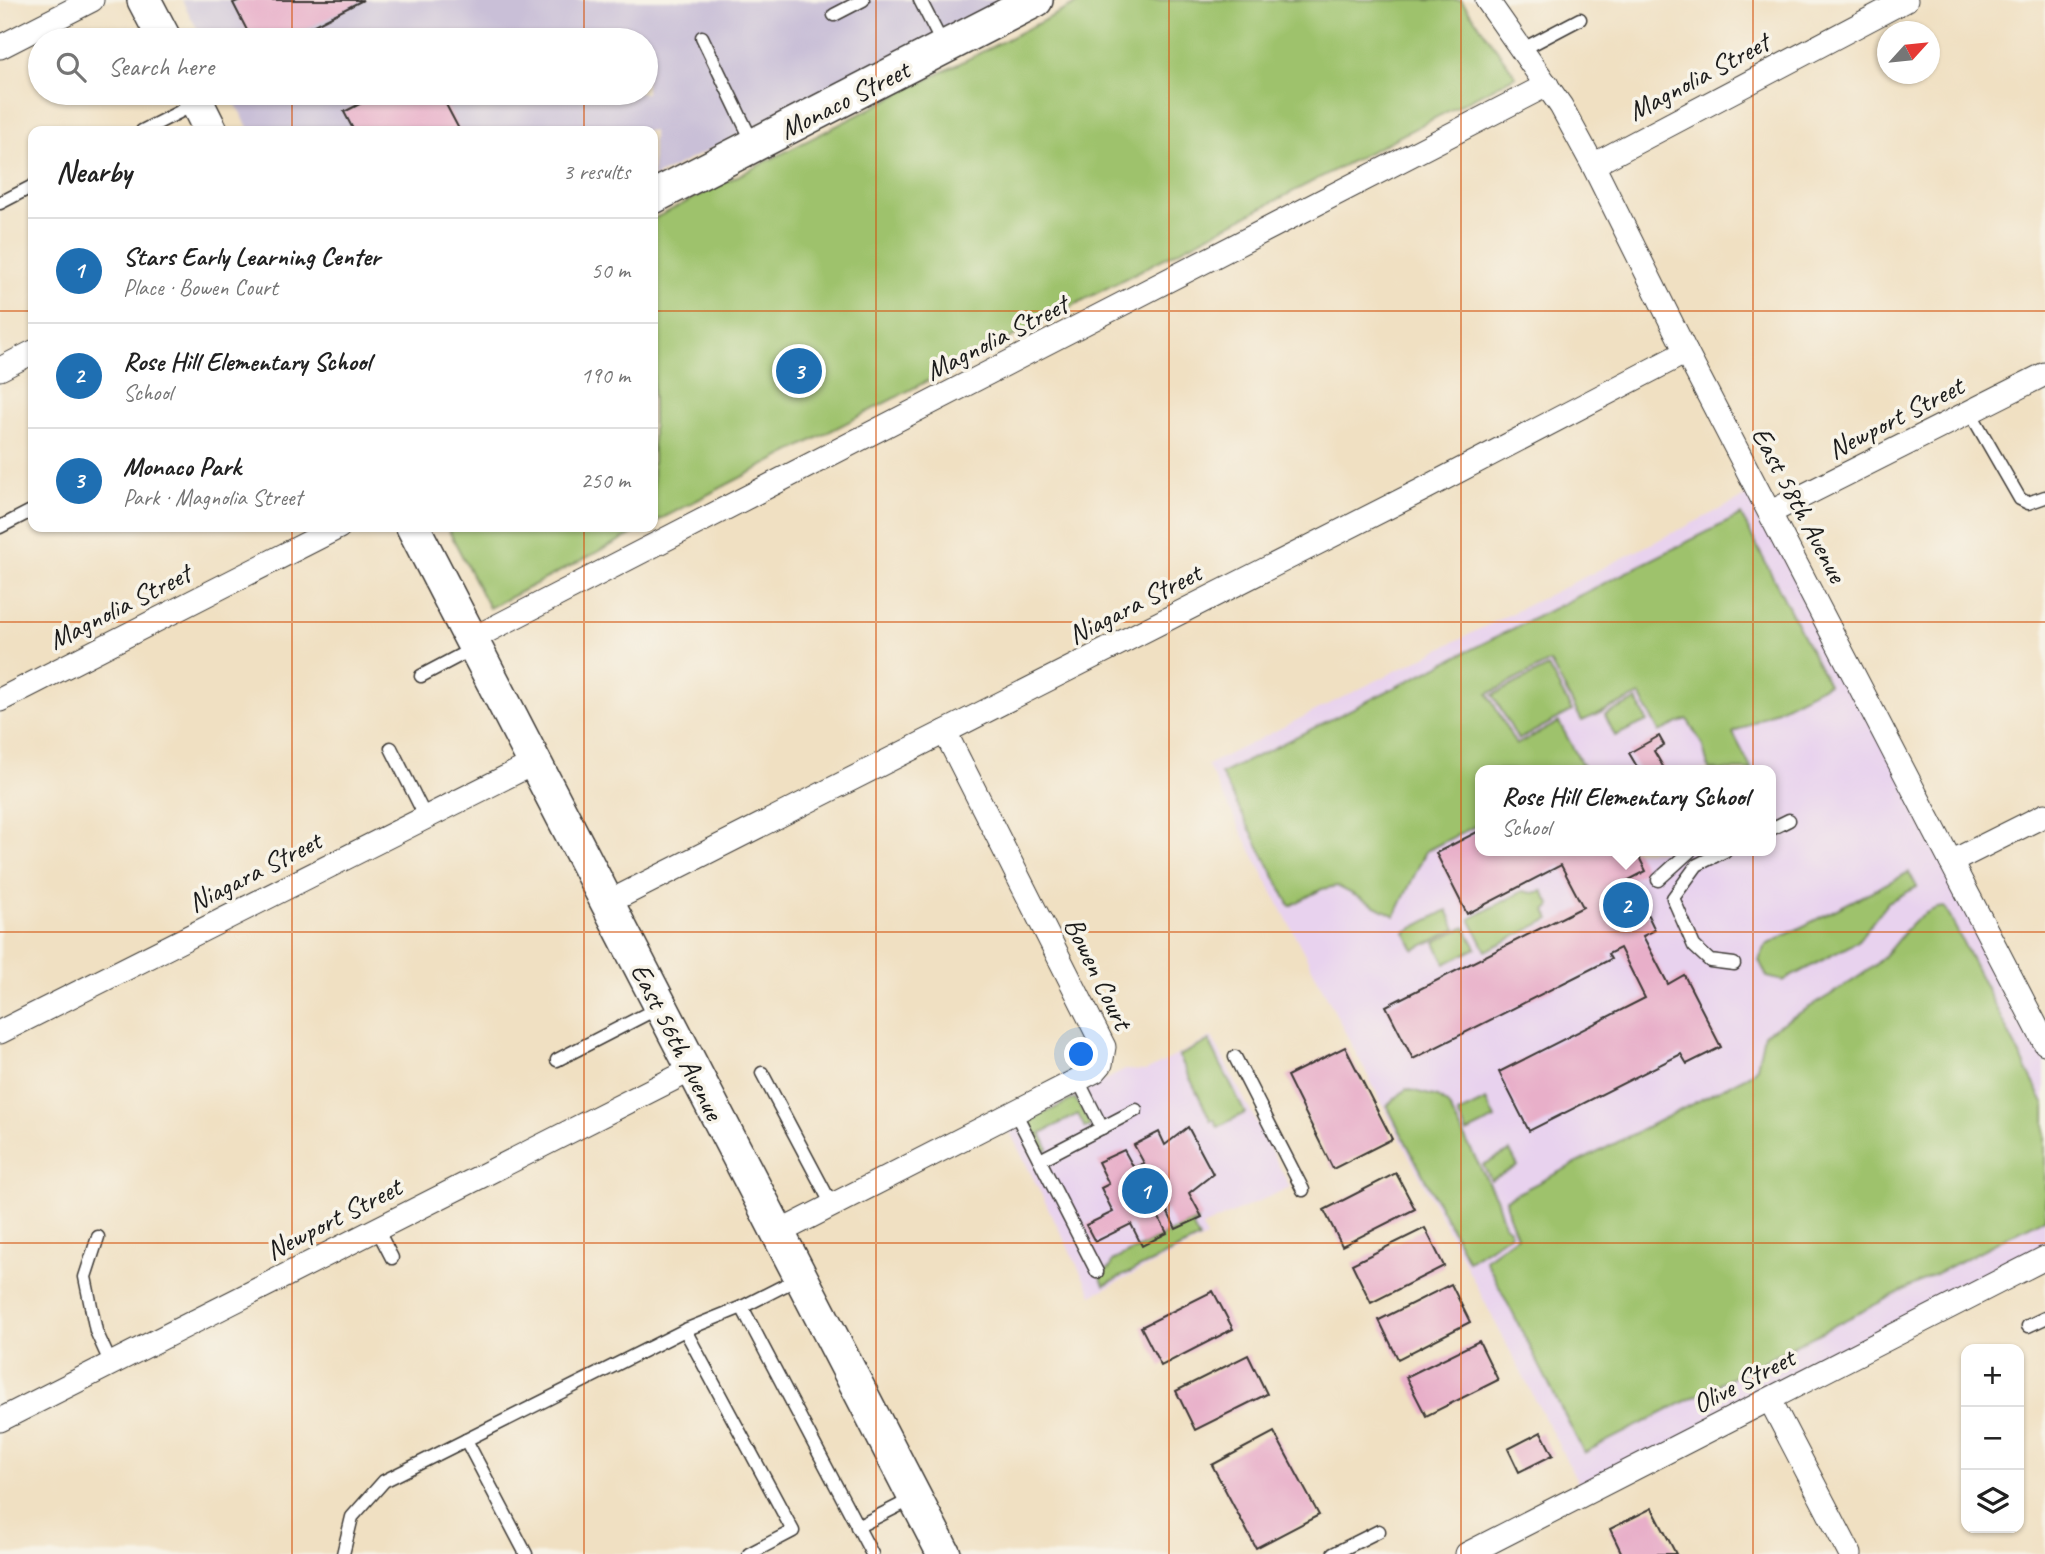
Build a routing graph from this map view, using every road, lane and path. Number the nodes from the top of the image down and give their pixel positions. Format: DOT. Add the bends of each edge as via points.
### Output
graph roads {
  1 [pos="92,0"];
  2 [pos="144,0"];
  3 [pos="863,0"];
  4 [pos="920,0"];
  5 [pos="1036,0"];
  6 [pos="1488,0"];
  7 [pos="1906,0"];
  8 [pos="834,15"];
  9 [pos="1580,19"];
  10 [pos="37,28"];
  11 [pos="159,28"];
  12 [pos="28,33"];
  13 [pos="702,37"];
  14 [pos="0,47"];
  15 [pos="944,47"];
  16 [pos="1523,49"];
  17 [pos="1548,85"];
  18 [pos="200,109"];
  19 [pos="155,126"];
  20 [pos="754,145"];
  21 [pos="1593,165"];
  22 [pos="28,189"];
  23 [pos="658,194"];
  24 [pos="0,203"];
  25 [pos="1686,352"];
  26 [pos="28,355"];
  27 [pos="0,369"];
  28 [pos="2045,374"];
  29 [pos="1970,412"];
  30 [pos="2045,497"];
  31 [pos="1771,512"];
  32 [pos="28,513"];
  33 [pos="0,527"];
  34 [pos="329,532"];
  35 [pos="416,532"];
  36 [pos="472,644"];
  37 [pos="421,676"];
  38 [pos="0,700"];
  39 [pos="945,732"];
  40 [pos="391,748"];
  41 [pos="534,763"];
  42 [pos="2045,814"];
  43 [pos="426,818"];
  44 [pos="1789,820"];
  45 [pos="1776,825"];
  46 [pos="1684,856"];
  47 [pos="1715,856"];
  48 [pos="1951,862"];
  49 [pos="1658,880"];
  50 [pos="607,904"];
  51 [pos="1734,964"];
  52 [pos="660,1006"];
  53 [pos="0,1032"];
  54 [pos="2045,1043"];
  55 [pos="1234,1057"];
  56 [pos="557,1060"];
  57 [pos="693,1069"];
  58 [pos="762,1073"];
  59 [pos="1078,1080"];
  60 [pos="1136,1110"];
  61 [pos="1015,1112"];
  62 [pos="1102,1128"];
  63 [pos="1040,1160"];
  64 [pos="1303,1190"];
  65 [pos="832,1205"];
  66 [pos="377,1229"];
  67 [pos="778,1233"];
  68 [pos="98,1237"];
  69 [pos="392,1258"];
  70 [pos="2045,1258"];
  71 [pos="1097,1272"];
  72 [pos="801,1276"];
  73 [pos="741,1307"];
  74 [pos="2045,1318"];
  75 [pos="2028,1326"];
  76 [pos="685,1330"];
  77 [pos="111,1364"];
  78 [pos="1770,1400"];
  79 [pos="0,1420"];
  80 [pos="466,1440"];
  81 [pos="915,1497"];
  82 [pos="857,1527"];
  83 [pos="1378,1531"];
  84 [pos="943,1553"];
  85 [pos="343,1554"];
  86 [pos="526,1554"];
  87 [pos="749,1554"];
  88 [pos="872,1554"];
  89 [pos="1333,1554"];
  90 [pos="1467,1554"];
  91 [pos="1850,1554"];
  1 -- 10 [label="street"];
  2 -- 11 [label="main road"];
  3 -- 8 [label="lane"];
  4 -- 15 [label="lane"];
  5 -- 15 [label="main road, Monaco Street"];
  6 -- 16 [label="street, East 58th Avenue"];
  7 -- 21 [label="street, Magnolia Street"];
  9 -- 16 [label="lane"];
  12 -- 14 [label="street"];
  13 -- 20 [label="lane"];
  15 -- 20 [label="main road, Monaco Street"];
  16 -- 17 [label="street, East 58th Avenue"];
  17 -- 21 [label="street, East 58th Avenue"];
  17 -- 36 [label="street, Magnolia Street"];
  18 -- 19 [label="lane"];
  20 -- 23 [label="main road, Monaco Street"];
  21 -- 25 [label="street, East 58th Avenue"];
  22 -- 24 [label="lane"];
  25 -- 31 [label="street, East 58th Avenue"];
  25 -- 39 [label="street, Niagara Street"];
  26 -- 27 [label="street"];
  28 -- 29 [label="street, Newport Street"];
  29 -- 30 [label="lane" via="2020,499 2028,503"];
  29 -- 31 [label="street, Newport Street"];
  31 -- 48 [label="street, East 58th Avenue"];
  32 -- 33 [label="lane"];
  34 -- 38 [label="street, Magnolia Street"];
  35 -- 36 [label="main road, East 56th Avenue"];
  36 -- 37 [label="lane"];
  36 -- 41 [label="main road, East 56th Avenue"];
  39 -- 50 [label="street, Niagara Street"];
  39 -- 59 [label="street, Bowen Court" via="1104,1047 1100,1066"];
  40 -- 43 [label="lane"];
  41 -- 43 [label="street, Niagara Street"];
  41 -- 50 [label="main road, East 56th Avenue"];
  42 -- 48 [label="street"];
  43 -- 53 [label="street, Niagara Street"];
  44 -- 45 [label="lane"];
  46 -- 49 [label="lane"];
  47 -- 51 [label="lane" via="1696,865 1673,898 1694,946 1710,961"];
  48 -- 54 [label="street, East 58th Avenue"];
  50 -- 52 [label="main road, East 56th Avenue"];
  52 -- 56 [label="lane"];
  52 -- 57 [label="main road, East 56th Avenue"];
  55 -- 64 [label="lane"];
  57 -- 66 [label="street, Newport Street"];
  57 -- 67 [label="main road, East 56th Avenue"];
  58 -- 65 [label="lane"];
  59 -- 61 [label="street, Bowen Court"];
  59 -- 62 [label="lane"];
  60 -- 62 [label="lane"];
  61 -- 63 [label="lane"];
  61 -- 65 [label="street, Bowen Court"];
  62 -- 63 [label="lane"];
  63 -- 71 [label="lane"];
  65 -- 67 [label="street, Bowen Court"];
  66 -- 69 [label="lane"];
  66 -- 77 [label="street, Newport Street"];
  67 -- 72 [label="main road, East 56th Avenue"];
  68 -- 77 [label="lane" via="85,1277 96,1331"];
  70 -- 78 [label="street, Olive Street"];
  72 -- 73 [label="lane"];
  72 -- 81 [label="main road, East 56th Avenue"];
  73 -- 76 [label="lane"];
  73 -- 82 [label="lane"];
  74 -- 75 [label="lane"];
  76 -- 80 [label="lane"];
  76 -- 87 [label="lane" via="793,1531"];
  77 -- 79 [label="street, Newport Street"];
  78 -- 90 [label="street, Olive Street"];
  78 -- 91 [label="street"];
  80 -- 85 [label="lane" via="384,1481 352,1517"];
  80 -- 86 [label="lane"];
  81 -- 82 [label="lane"];
  81 -- 84 [label="main road, East 56th Avenue"];
  82 -- 88 [label="lane"];
  83 -- 89 [label="lane"];
}
